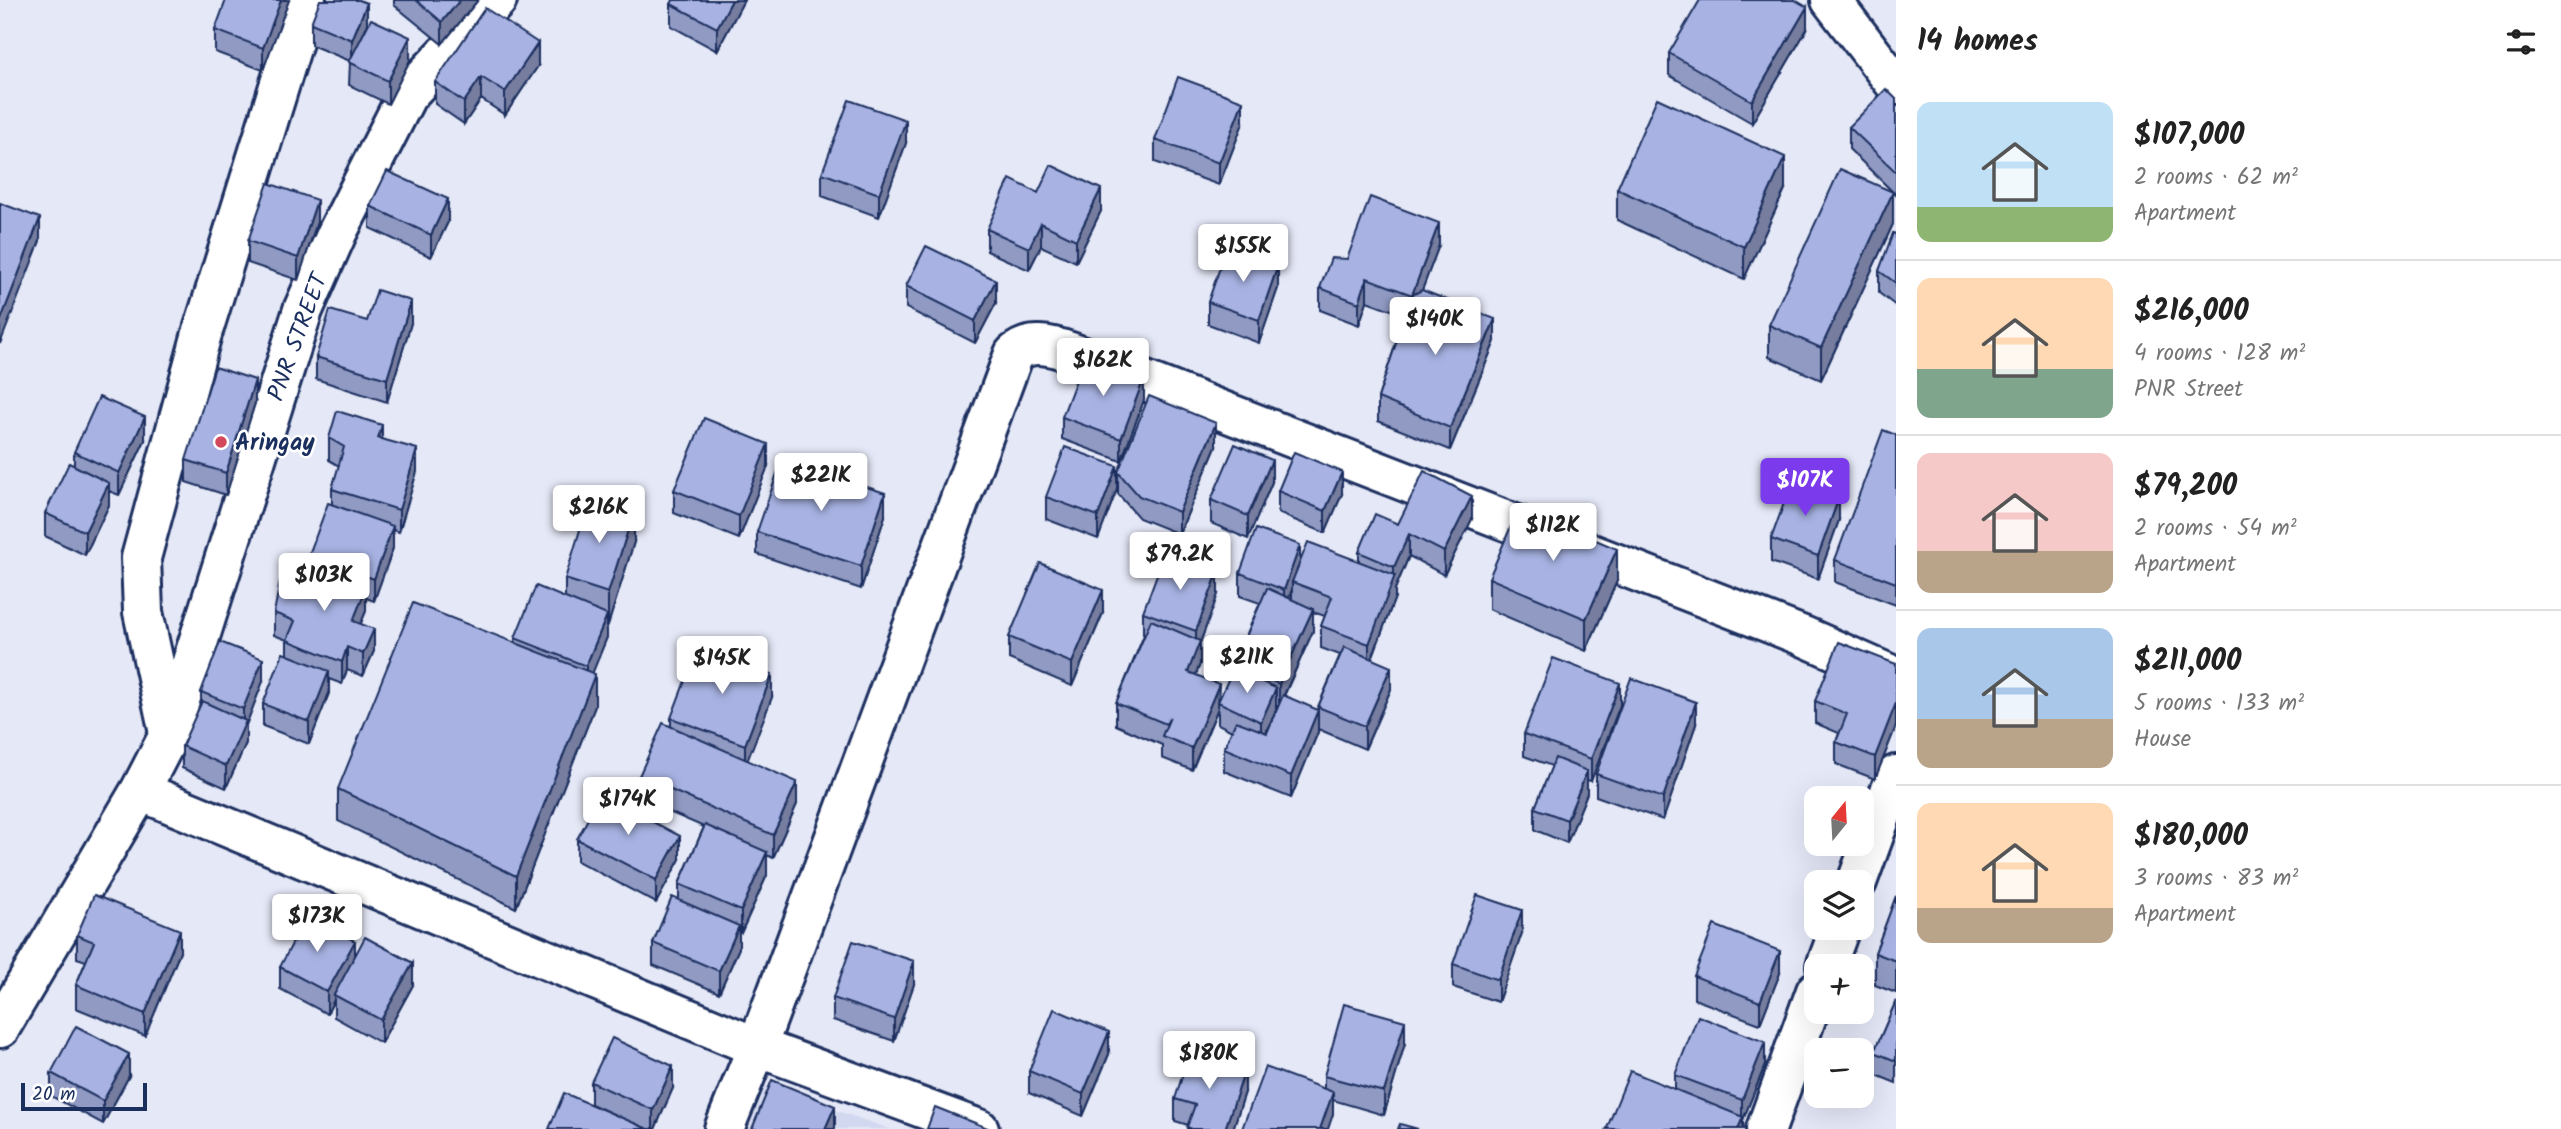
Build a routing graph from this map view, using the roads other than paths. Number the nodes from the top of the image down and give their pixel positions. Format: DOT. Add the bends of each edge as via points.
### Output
graph roads {
  1 [pos="306,0"];
  2 [pos="497,0"];
  3 [pos="1831,0"];
  4 [pos="1896,85"];
  5 [pos="1896,677"];
  6 [pos="169,735"];
  7 [pos="1896,775"];
  8 [pos="140,791"];
  9 [pos="1861,870"];
  10 [pos="1804,1024"];
  11 [pos="0,1028"];
  12 [pos="757,1046"];
  13 [pos="724,1129"];
  14 [pos="979,1129"];
  15 [pos="1766,1129"];
  1 -- 6 [label="street" via="201,337 141,558 143,612"];
  2 -- 6 [label="street, PNR STREET" via="407,95 337,233 303,310"];
  3 -- 4 [label="street"];
  5 -- 12 [label="street" via="1803,636 1089,359 1052,346 1019,349"];
  6 -- 8 [label="street, PNR STREET"];
  7 -- 9 [label="street"];
  8 -- 11 [label="street, PNR STREET"];
  8 -- 12 [label="street"];
  10 -- 15 [label="street"];
  12 -- 13 [label="street"];
  12 -- 14 [label="street"];
}
